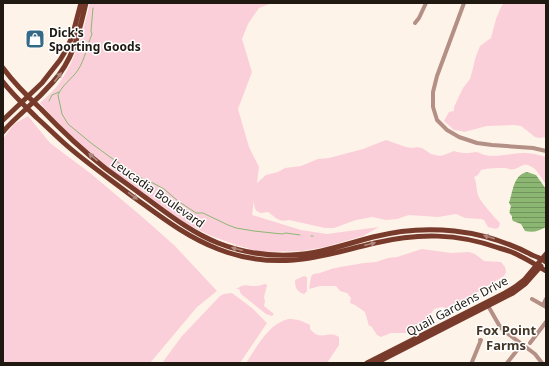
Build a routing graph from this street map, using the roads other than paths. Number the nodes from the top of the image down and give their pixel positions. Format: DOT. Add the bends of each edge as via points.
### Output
graph roads {
  1 [pos="81,3"];
  2 [pos="86,3"];
  3 [pos="426,3"];
  4 [pos="464,3"];
  5 [pos="415,23"];
  6 [pos="3,68"];
  7 [pos="3,82"];
  8 [pos="28,96"];
  9 [pos="22,102"];
  10 [pos="33,102"];
  11 [pos="27,108"];
  12 [pos="3,120"];
  13 [pos="3,132"];
  14 [pos="546,151"];
  15 [pos="546,254"];
  16 [pos="545,261"];
  17 [pos="538,266"];
  18 [pos="546,271"];
  19 [pos="532,299"];
  20 [pos="546,299"];
  21 [pos="487,304"];
  22 [pos="544,306"];
  23 [pos="546,322"];
  24 [pos="480,340"];
  25 [pos="530,343"];
  26 [pos="522,344"];
  27 [pos="472,362"];
  28 [pos="367,363"];
  29 [pos="376,363"];
  30 [pos="507,363"];
  31 [pos="542,363"];
  1 -- 8 [label="main road" via="72,37 62,57 42,83"];
  10 -- 2 [label="main road, one-way" via="60,74 69,60 76,44"];
  3 -- 5 [label="street"];
  4 -- 14 [label="street" via="432,92 437,120 459,137 477,143"];
  6 -- 8 [label="main road, Leucadia Boulevard" via="10,79"];
  7 -- 9 [label="main road, Leucadia Boulevard"];
  8 -- 9 [label="main road"];
  8 -- 10 [label="main road, Leucadia Boulevard"];
  9 -- 11 [label="main road, Leucadia Boulevard"];
  9 -- 12 [label="main road"];
  10 -- 11 [label="main road"];
  16 -- 10 [label="main road, Leucadia Boulevard, one-way" via="482,235 442,229 422,229 374,236 337,248 292,255 254,253 233,248 197,234 170,216 105,168"];
  11 -- 13 [label="main road"];
  11 -- 17 [label="main road, Leucadia Boulevard, one-way" via="64,144 172,225 195,239 229,253 260,259 293,260 316,258 404,237 449,236 488,244"];
  15 -- 16 [label="main road, Quail Gardens Drive"];
  16 -- 17 [label="main road, Quail Gardens Drive"];
  17 -- 18 [label="main road, Leucadia Boulevard"];
  17 -- 21 [label="main road, Quail Gardens Drive" via="525,284 517,290"];
  19 -- 22 [label="street"];
  20 -- 22 [label="street"];
  21 -- 26 [label="street" via="503,330"];
  21 -- 28 [label="main road, Quail Gardens Drive"];
  21 -- 29 [label="main road, Quail Gardens Drive"];
  23 -- 25 [label="street"];
  24 -- 27 [label="street"];
  26 -- 30 [label="street"];
  26 -- 31 [label="street"];
}
